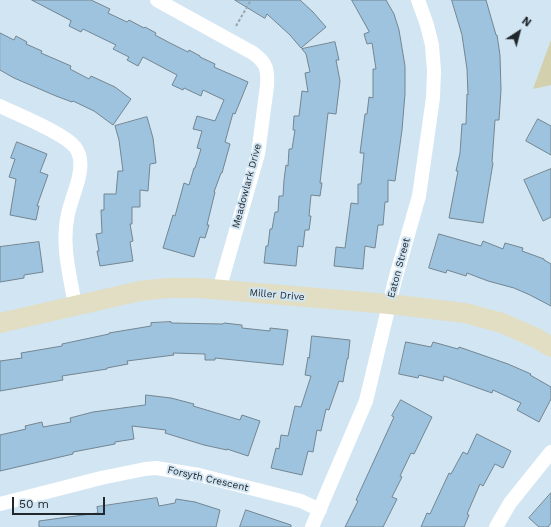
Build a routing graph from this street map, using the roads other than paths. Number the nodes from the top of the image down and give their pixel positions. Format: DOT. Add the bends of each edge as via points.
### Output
graph roads {
  1 [pos="157,0"];
  2 [pos="418,0"];
  3 [pos="0,106"];
  4 [pos="219,290"];
  5 [pos="389,304"];
  6 [pos="75,305"];
  7 [pos="0,323"];
  8 [pos="551,347"];
  9 [pos="551,452"];
  10 [pos="0,504"];
  11 [pos="320,510"];
  12 [pos="312,527"];
  13 [pos="496,527"];
  1 -- 4 [label="street, Meadowlark Drive" via="253,53 266,66 268,86 258,154"];
  2 -- 5 [label="street, Eaton Street" via="432,45 433,98 419,196"];
  3 -- 6 [label="street" via="61,136 78,152 81,167 65,225"];
  4 -- 5 [label="street, Miller Drive"];
  4 -- 6 [label="street, Miller Drive" via="154,289"];
  5 -- 8 [label="street, Miller Drive" via="482,317 536,338"];
  5 -- 11 [label="street, Eaton Street" via="366,400"];
  6 -- 7 [label="street, Miller Drive"];
  9 -- 13 [label="street" via="510,503"];
  10 -- 11 [label="street, Forsyth Crescent" via="101,478 156,468 199,475 301,501"];
  11 -- 12 [label="street, Eaton Street"];
}
